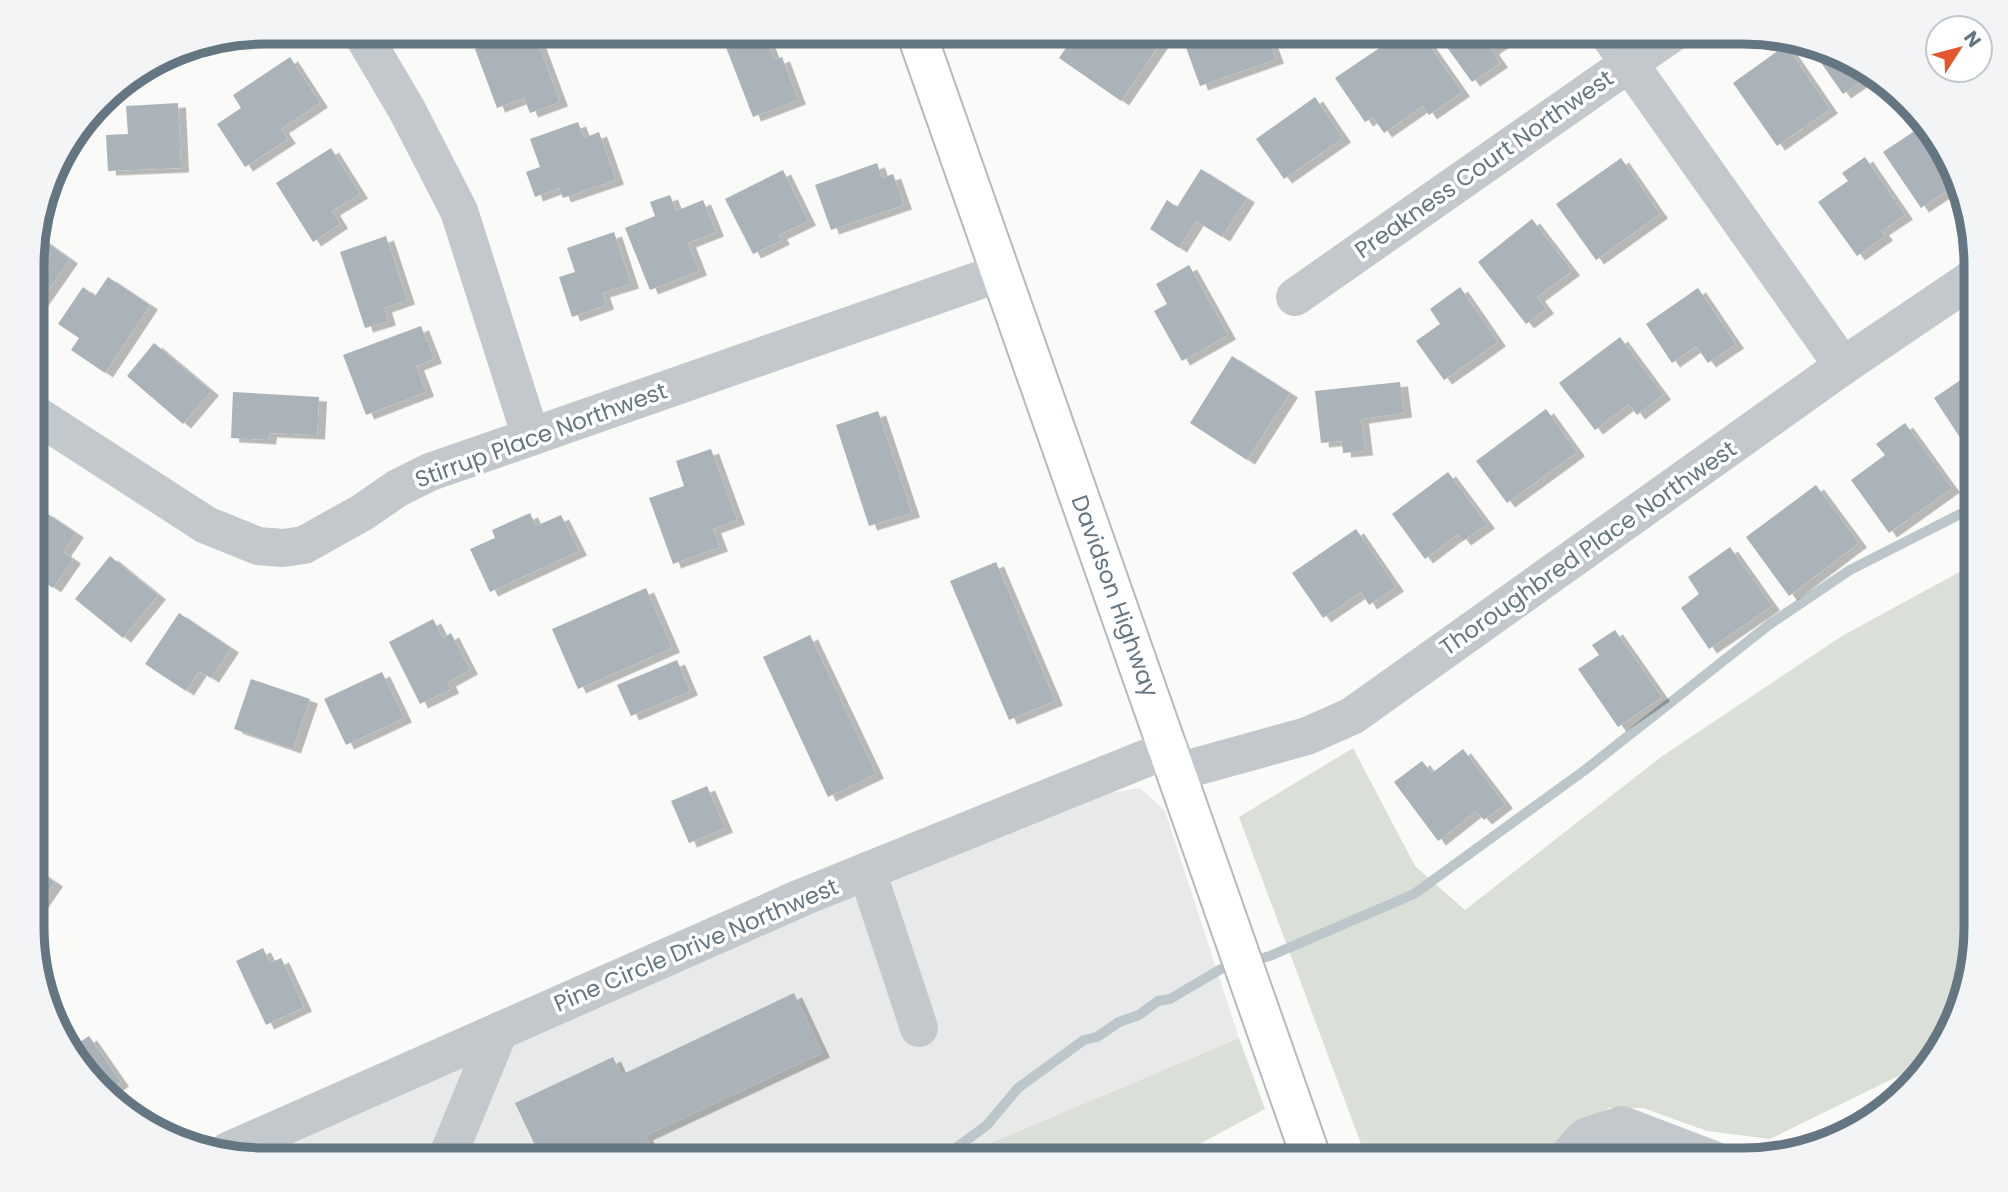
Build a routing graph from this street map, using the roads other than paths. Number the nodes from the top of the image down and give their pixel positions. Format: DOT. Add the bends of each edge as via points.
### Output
graph roads {
  1 [pos="368,44"];
  2 [pos="920,44"];
  3 [pos="1616,44"];
  4 [pos="1657,44"];
  5 [pos="1629,63"];
  6 [pos="1000,273"];
  7 [pos="1964,284"];
  8 [pos="1295,297"];
  9 [pos="1843,366"];
  10 [pos="44,420"];
  11 [pos="531,437"];
  12 [pos="1173,760"];
  13 [pos="867,871"];
  14 [pos="919,1028"];
  15 [pos="499,1031"];
  16 [pos="239,1146"];
  17 [pos="451,1148"];
  18 [pos="1308,1148"];
  19 [pos="1576,1148"];
  20 [pos="1682,1148"];
  1 -- 11 [label="street" via="459,211"];
  2 -- 6 [label="main road, Davidson Highway"];
  3 -- 5 [label="street"];
  4 -- 5 [label="street, Preakness Court Northwest"];
  5 -- 8 [label="street, Preakness Court Northwest"];
  5 -- 9 [label="street"];
  6 -- 11 [label="street, Stirrup Place Northwest"];
  6 -- 12 [label="main road, Davidson Highway"];
  7 -- 9 [label="street, Thoroughbred Place Northwest"];
  9 -- 12 [label="street, Thoroughbred Place Northwest" via="1352,716 1307,737"];
  10 -- 11 [label="street, Stirrup Place Northwest" via="206,525 258,546 283,548 304,545 430,472"];
  12 -- 13 [label="street, Pine Circle Drive Northwest"];
  12 -- 18 [label="main road, Davidson Highway"];
  13 -- 14 [label="street"];
  13 -- 15 [label="street, Pine Circle Drive Northwest"];
  15 -- 16 [label="street, Pine Circle Drive Northwest"];
  15 -- 17 [label="street"];
  19 -- 20 [label="street" via="1585,1138 1622,1125"];
}
